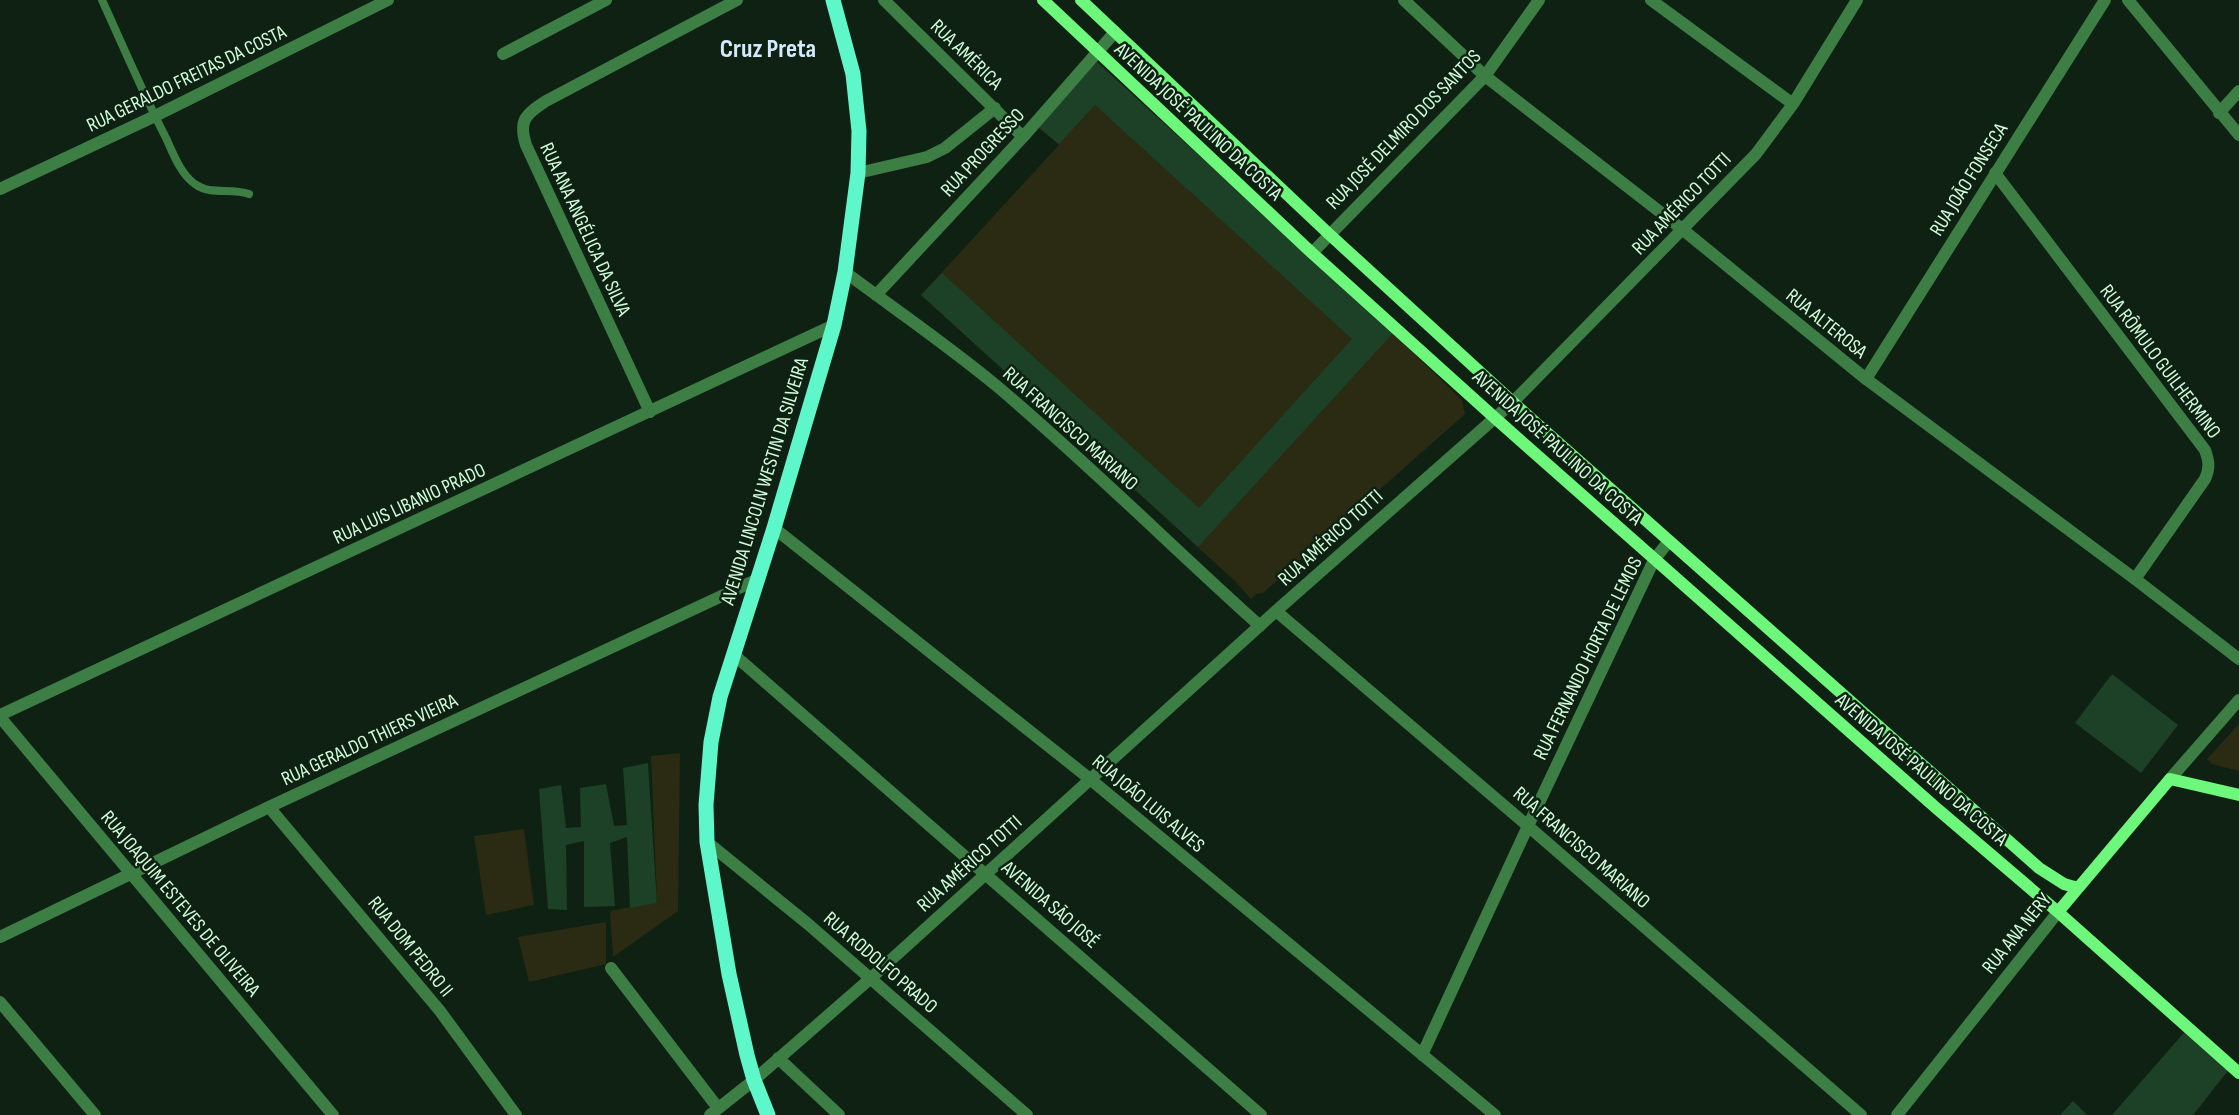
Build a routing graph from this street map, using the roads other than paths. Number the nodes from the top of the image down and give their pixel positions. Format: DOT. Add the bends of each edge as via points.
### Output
graph roads {
  1 [pos="102,0"];
  2 [pos="388,0"];
  3 [pos="606,0"];
  4 [pos="737,0"];
  5 [pos="833,0"];
  6 [pos="884,0"];
  7 [pos="1043,0"];
  8 [pos="1081,0"];
  9 [pos="1404,0"];
  10 [pos="1539,0"];
  11 [pos="1651,0"];
  12 [pos="1857,0"];
  13 [pos="2105,0"];
  14 [pos="2128,0"];
  15 [pos="1115,32"];
  16 [pos="1098,52"];
  17 [pos="503,54"];
  18 [pos="1485,76"];
  19 [pos="2239,91"];
  20 [pos="1793,104"];
  21 [pos="995,108"];
  22 [pos="2219,113"];
  23 [pos="155,116"];
  24 [pos="2239,135"];
  25 [pos="1023,137"];
  26 [pos="1995,172"];
  27 [pos="858,173"];
  28 [pos="0,189"];
  29 [pos="249,194"];
  30 [pos="1682,229"];
  31 [pos="1329,234"];
  32 [pos="1312,253"];
  33 [pos="845,272"];
  34 [pos="876,295"];
  35 [pos="834,325"];
  36 [pos="1866,380"];
  37 [pos="1513,402"];
  38 [pos="650,412"];
  39 [pos="1495,418"];
  40 [pos="774,528"];
  41 [pos="1669,541"];
  42 [pos="1654,560"];
  43 [pos="2135,579"];
  44 [pos="756,580"];
  45 [pos="1276,611"];
  46 [pos="1260,626"];
  47 [pos="733,654"];
  48 [pos="2239,659"];
  49 [pos="2239,700"];
  50 [pos="0,716"];
  51 [pos="1090,779"];
  52 [pos="2170,779"];
  53 [pos="1948,789"];
  54 [pos="2239,795"];
  55 [pos="269,807"];
  56 [pos="1935,807"];
  57 [pos="1528,826"];
  58 [pos="707,842"];
  59 [pos="130,873"];
  60 [pos="987,874"];
  61 [pos="2078,888"];
  62 [pos="2058,912"];
  63 [pos="0,937"];
  64 [pos="611,968"];
  65 [pos="871,978"];
  66 [pos="0,1002"];
  67 [pos="1422,1055"];
  68 [pos="778,1058"];
  69 [pos="2239,1074"];
  70 [pos="754,1080"];
  71 [pos="714,1112"];
  72 [pos="95,1115"];
  73 [pos="333,1115"];
  74 [pos="516,1115"];
  75 [pos="768,1115"];
  76 [pos="839,1115"];
  77 [pos="1027,1115"];
  78 [pos="1261,1115"];
  79 [pos="1495,1115"];
  80 [pos="1861,1115"];
  81 [pos="1896,1115"];
  1 -- 23 [label="lane"];
  2 -- 23 [label="street, RUA GERALDO FREITAS DA COSTA"];
  3 -- 17 [label="street"];
  4 -- 38 [label="street, RUA ANA ANGÉLICA DA SILVA" via="546,101 526,116 522,125 526,145"];
  5 -- 27 [label="main road, AVENIDA LINCOLN WESTIN DA SILVEIRA" via="856,96"];
  6 -- 21 [label="street, RUA AMÉRICA"];
  7 -- 16 [label="main road, AVENIDA JOSÉ PAULINO DA COSTA"];
  8 -- 15 [label="main road, AVENIDA JOSÉ PAULINO DA COSTA"];
  9 -- 18 [label="street, RUA ALTEROSA"];
  10 -- 18 [label="street, RUA JOSÉ DELMIRO DOS SANTOS"];
  11 -- 20 [label="street"];
  12 -- 20 [label="street, RUA AMÉRICO TOTTI"];
  13 -- 26 [label="street, RUA JOÃO FONSECA"];
  14 -- 22 [label="street"];
  15 -- 16 [label="street, RUA PROGRESSO"];
  15 -- 31 [label="main road, AVENIDA JOSÉ PAULINO DA COSTA"];
  16 -- 25 [label="street, RUA PROGRESSO"];
  16 -- 32 [label="main road, AVENIDA JOSÉ PAULINO DA COSTA"];
  18 -- 30 [label="street, RUA ALTEROSA"];
  18 -- 31 [label="street, RUA JOSÉ DELMIRO DOS SANTOS"];
  19 -- 22 [label="street"];
  20 -- 30 [label="street, RUA AMÉRICO TOTTI" via="1756,154"];
  21 -- 25 [label="street, RUA AMÉRICA"];
  21 -- 27 [label="street" via="945,148 927,157"];
  22 -- 24 [label="street"];
  23 -- 28 [label="street, RUA GERALDO FREITAS DA COSTA"];
  23 -- 29 [label="lane" via="194,184 203,189"];
  25 -- 34 [label="street, RUA PROGRESSO"];
  26 -- 36 [label="street, RUA JOÃO FONSECA"];
  26 -- 43 [label="street, RUA RÔMULO GUILHERMINO" via="2205,450 2209,471 2205,479"];
  27 -- 33 [label="main road, AVENIDA LINCOLN WESTIN DA SILVEIRA"];
  30 -- 36 [label="street, RUA ALTEROSA"];
  30 -- 37 [label="street, RUA AMÉRICO TOTTI"];
  31 -- 32 [label="street, RUA JOSÉ DELMIRO DOS SANTOS"];
  31 -- 37 [label="main road, AVENIDA JOSÉ PAULINO DA COSTA"];
  32 -- 39 [label="main road, AVENIDA JOSÉ PAULINO DA COSTA"];
  33 -- 34 [label="street, RUA FRANCISCO MARIANO"];
  33 -- 35 [label="main road, AVENIDA LINCOLN WESTIN DA SILVEIRA"];
  34 -- 46 [label="street, RUA FRANCISCO MARIANO" via="922,327 1030,415"];
  35 -- 38 [label="street, RUA LUIS LIBANIO PRADO"];
  35 -- 40 [label="main road, AVENIDA LINCOLN WESTIN DA SILVEIRA"];
  36 -- 43 [label="street, RUA ALTEROSA"];
  37 -- 39 [label="street, RUA AMÉRICO TOTTI"];
  37 -- 41 [label="main road, AVENIDA JOSÉ PAULINO DA COSTA"];
  38 -- 50 [label="street, RUA LUIS LIBANIO PRADO"];
  39 -- 42 [label="main road, AVENIDA JOSÉ PAULINO DA COSTA"];
  39 -- 45 [label="street, RUA AMÉRICO TOTTI"];
  40 -- 44 [label="main road, AVENIDA LINCOLN WESTIN DA SILVEIRA"];
  40 -- 51 [label="street, RUA JOÃO LUIS ALVES"];
  41 -- 42 [label="street, RUA FERNANDO HORTA DE LEMOS"];
  41 -- 53 [label="main road, AVENIDA JOSÉ PAULINO DA COSTA"];
  42 -- 56 [label="main road, AVENIDA JOSÉ PAULINO DA COSTA"];
  42 -- 57 [label="street, RUA FERNANDO HORTA DE LEMOS"];
  43 -- 48 [label="street, RUA ALTEROSA"];
  44 -- 47 [label="main road, AVENIDA LINCOLN WESTIN DA SILVEIRA"];
  44 -- 55 [label="street, RUA GERALDO THIERS VIEIRA"];
  45 -- 46 [label="street, RUA AMÉRICO TOTTI"];
  45 -- 57 [label="street, RUA FRANCISCO MARIANO"];
  46 -- 51 [label="street, RUA AMÉRICO TOTTI"];
  47 -- 58 [label="main road, AVENIDA LINCOLN WESTIN DA SILVEIRA" via="711,742"];
  47 -- 60 [label="street, AVENIDA SÃO JOSÉ"];
  49 -- 52 [label="street"];
  50 -- 59 [label="street, RUA JOAQUIM ESTEVES DE OLIVEIRA"];
  51 -- 60 [label="street, RUA AMÉRICO TOTTI"];
  51 -- 67 [label="street, RUA JOÃO LUIS ALVES"];
  52 -- 54 [label="main road"];
  52 -- 61 [label="main road, RUA ANA NERY"];
  53 -- 56 [label="main road"];
  53 -- 61 [label="main road, AVENIDA JOSÉ PAULINO DA COSTA" via="2039,868"];
  55 -- 59 [label="street, RUA GERALDO THIERS VIEIRA"];
  55 -- 74 [label="street, RUA DOM PEDRO II" via="440,1011"];
  56 -- 62 [label="main road, AVENIDA JOSÉ PAULINO DA COSTA"];
  57 -- 67 [label="street, RUA FERNANDO HORTA DE LEMOS"];
  57 -- 80 [label="street, RUA FRANCISCO MARIANO"];
  58 -- 65 [label="street, RUA RODOLFO PRADO"];
  58 -- 70 [label="main road, AVENIDA LINCOLN WESTIN DA SILVEIRA" via="729,974"];
  59 -- 63 [label="street, RUA GERALDO THIERS VIEIRA"];
  59 -- 73 [label="street, RUA JOAQUIM ESTEVES DE OLIVEIRA"];
  60 -- 65 [label="street, RUA AMÉRICO TOTTI"];
  60 -- 78 [label="street, AVENIDA SÃO JOSÉ"];
  61 -- 62 [label="main road, RUA ANA NERY"];
  62 -- 69 [label="main road, AVENIDA JOSÉ PAULINO DA COSTA"];
  62 -- 81 [label="street, RUA ANA NERY"];
  64 -- 71 [label="street"];
  65 -- 68 [label="street, RUA AMÉRICO TOTTI"];
  65 -- 77 [label="street, RUA RODOLFO PRADO"];
  66 -- 72 [label="street"];
  67 -- 79 [label="street, RUA JOÃO LUIS ALVES"];
  68 -- 70 [label="street, RUA AMÉRICO TOTTI"];
  68 -- 76 [label="street"];
  70 -- 71 [label="street, RUA AMÉRICO TOTTI"];
  70 -- 75 [label="main road, AVENIDA LINCOLN WESTIN DA SILVEIRA"];
}
